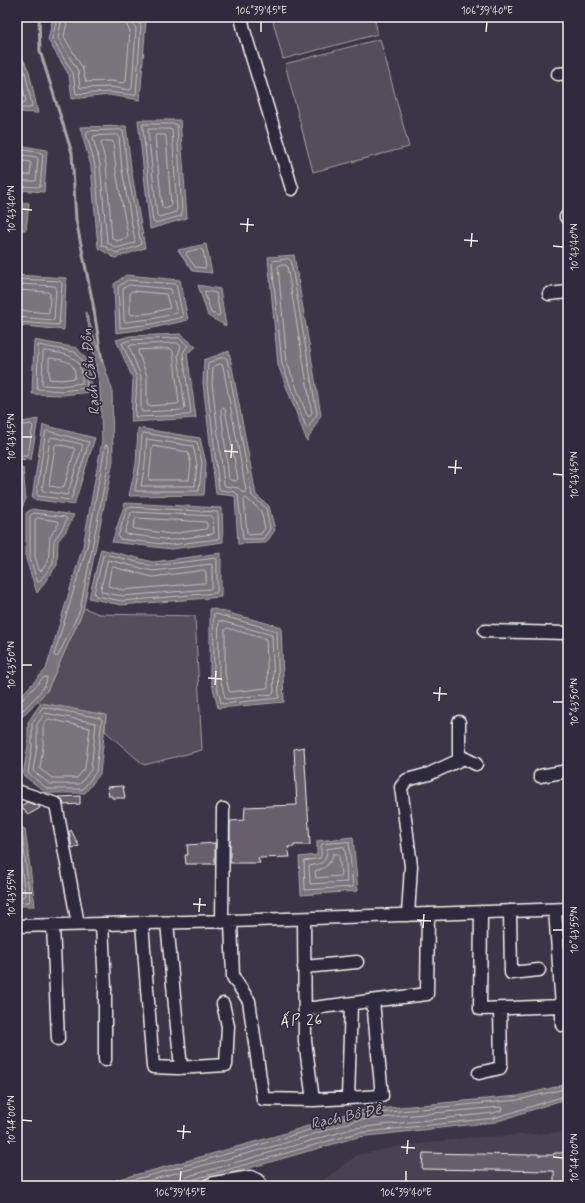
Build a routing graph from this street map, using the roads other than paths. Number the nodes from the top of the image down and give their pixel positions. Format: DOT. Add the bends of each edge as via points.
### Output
graph roads {
  1 [pos="241,17"];
  2 [pos="292,189"];
  3 [pos="568,292"];
  4 [pos="549,294"];
  5 [pos="485,631"];
  6 [pos="568,633"];
  7 [pos="459,722"];
  8 [pos="459,760"];
  9 [pos="476,764"];
  10 [pos="568,771"];
  11 [pos="540,776"];
  12 [pos="17,791"];
  13 [pos="223,809"];
  14 [pos="568,909"];
  15 [pos="555,910"];
  16 [pos="510,911"];
  17 [pos="481,912"];
  18 [pos="428,914"];
  19 [pos="408,915"];
  20 [pos="304,919"];
  21 [pos="226,922"];
  22 [pos="142,923"];
  23 [pos="168,923"];
  24 [pos="78,924"];
  25 [pos="102,924"];
  26 [pos="53,925"];
  27 [pos="17,926"];
  28 [pos="357,962"];
  29 [pos="304,967"];
  30 [pos="539,970"];
  31 [pos="373,1001"];
  32 [pos="223,1004"];
  33 [pos="351,1004"];
  34 [pos="562,1006"];
  35 [pos="500,1008"];
  36 [pos="305,1009"];
  37 [pos="562,1025"];
  38 [pos="58,1039"];
  39 [pos="105,1060"];
  40 [pos="182,1068"];
  41 [pos="480,1073"];
  42 [pos="348,1098"];
  43 [pos="313,1100"];
  44 [pos="206,1186"];
  45 [pos="262,1186"];
  1 -- 2 [label="street"];
  3 -- 4 [label="street"];
  5 -- 6 [label="street"];
  7 -- 8 [label="street"];
  8 -- 9 [label="street" via="464,758"];
  8 -- 19 [label="street" via="429,774 407,780 401,787 411,866"];
  10 -- 11 [label="street"];
  12 -- 24 [label="street" via="56,804"];
  13 -- 21 [label="street"];
  14 -- 15 [label="street"];
  15 -- 16 [label="street"];
  15 -- 34 [label="street"];
  16 -- 17 [label="street"];
  16 -- 30 [label="street" via="511,973"];
  17 -- 18 [label="street"];
  17 -- 35 [label="street" via="480,1009"];
  18 -- 19 [label="street"];
  18 -- 31 [label="street" via="427,994"];
  19 -- 20 [label="street"];
  20 -- 21 [label="street"];
  20 -- 29 [label="street"];
  21 -- 23 [label="street"];
  21 -- 43 [label="street" via="233,977 249,1002 263,1099"];
  22 -- 23 [label="street"];
  22 -- 25 [label="street"];
  22 -- 40 [label="street" via="153,1067"];
  23 -- 40 [label="street"];
  24 -- 25 [label="street"];
  24 -- 26 [label="street"];
  25 -- 39 [label="street"];
  26 -- 27 [label="street"];
  26 -- 38 [label="street"];
  28 -- 29 [label="street"];
  29 -- 36 [label="street"];
  31 -- 33 [label="street"];
  31 -- 42 [label="street" via="382,1096"];
  32 -- 40 [label="street" via="228,1026 226,1065"];
  33 -- 36 [label="street"];
  33 -- 42 [label="street"];
  34 -- 35 [label="street"];
  34 -- 37 [label="street"];
  35 -- 41 [label="street" via="501,1065 500,1068"];
  36 -- 43 [label="street" via="305,1040"];
  42 -- 43 [label="street"];
  44 -- 45 [label="street" via="251,1177 256,1178"];
}
